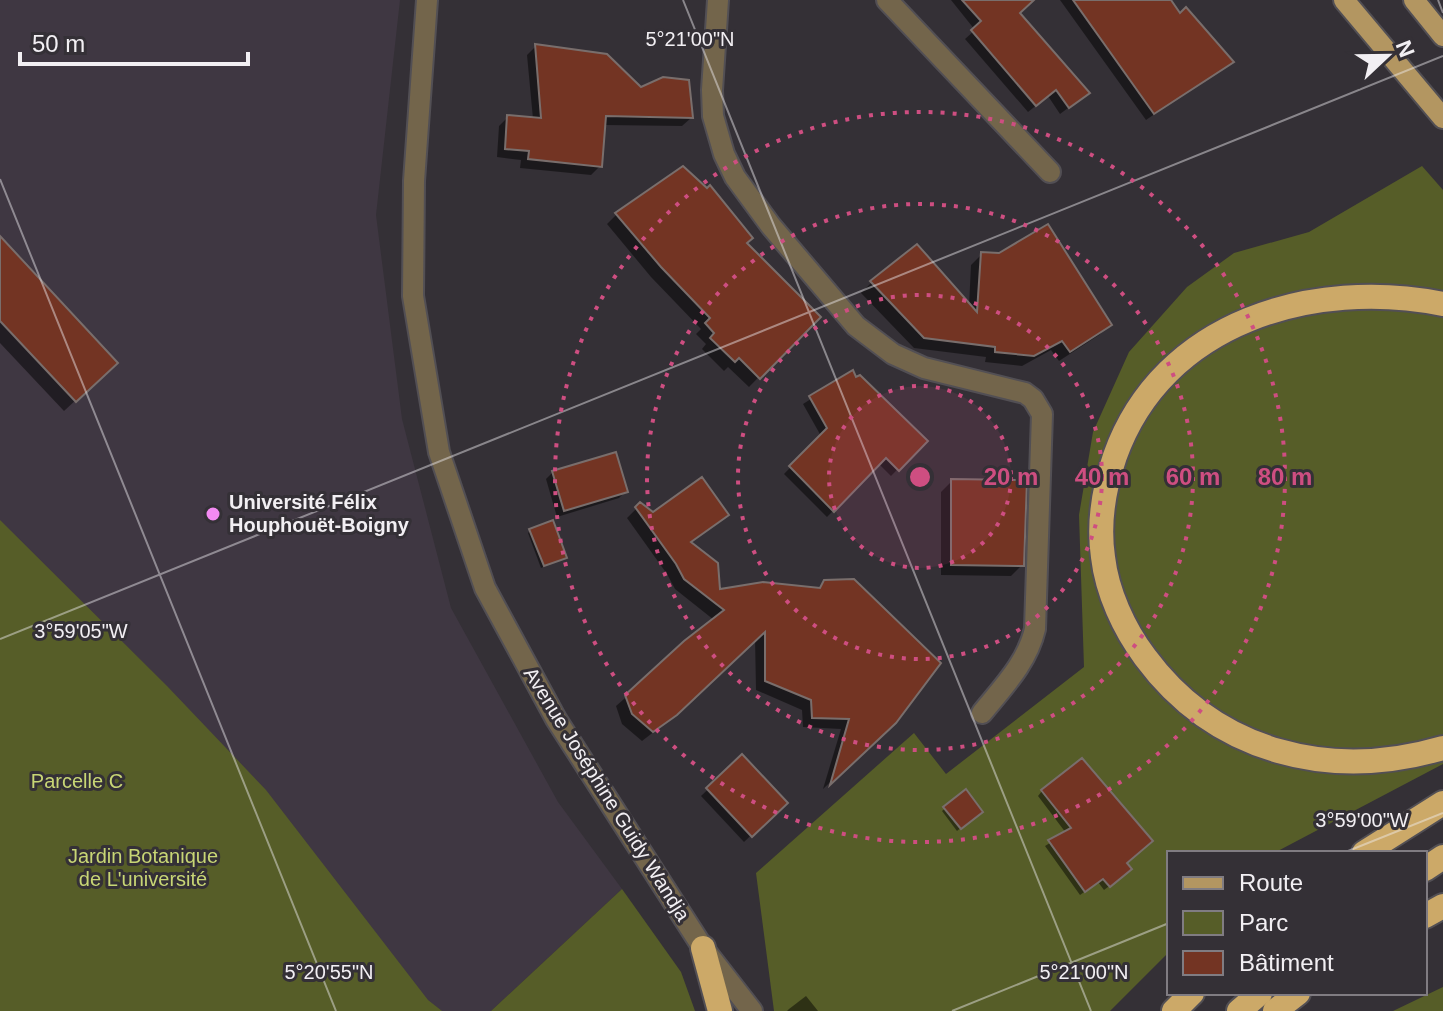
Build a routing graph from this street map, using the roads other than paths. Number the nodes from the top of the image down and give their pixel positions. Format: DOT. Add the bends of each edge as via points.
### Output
graph roads {
  1 [pos="427,0"];
  2 [pos="718,0"];
  3 [pos="887,0"];
  4 [pos="1344,0"];
  5 [pos="1414,0"];
  6 [pos="1443,36"];
  7 [pos="1443,118"];
  8 [pos="1050,172"];
  9 [pos="1443,304"];
  10 [pos="982,713"];
  11 [pos="1443,748"];
  12 [pos="1443,803"];
  13 [pos="1367,851"];
  14 [pos="703,948"];
  15 [pos="1190,995"];
  16 [pos="1258,995"];
  17 [pos="1295,995"];
  18 [pos="720,1011"];
  19 [pos="752,1011"];
  20 [pos="1174,1011"];
  21 [pos="1239,1011"];
  22 [pos="1275,1011"];
  1 -- 14 [label="street, Avenue Joséphine Guidy Wandja" via="414,181 413,296 439,452 485,588 556,719"];
  2 -- 10 [label="street" via="713,116 735,177 771,226 856,326 893,354 924,368 1025,393 1042,414 1035,629 1022,663"];
  3 -- 8 [label="street"];
  4 -- 7 [label="main road"];
  5 -- 6 [label="main road"];
  9 -- 11 [label="highway" via="1391,298 1314,301 1233,325 1192,350 1144,402 1123,434 1102,507 1103,557 1129,635 1169,687 1227,730 1285,754 1321,760 1394,759"];
  12 -- 13 [label="highway"];
  14 -- 18 [label="highway"];
  14 -- 19 [label="street, Avenue Joséphine Guidy Wandja"];
  15 -- 20 [label="highway"];
  16 -- 21 [label="highway"];
  17 -- 22 [label="highway"];
}
